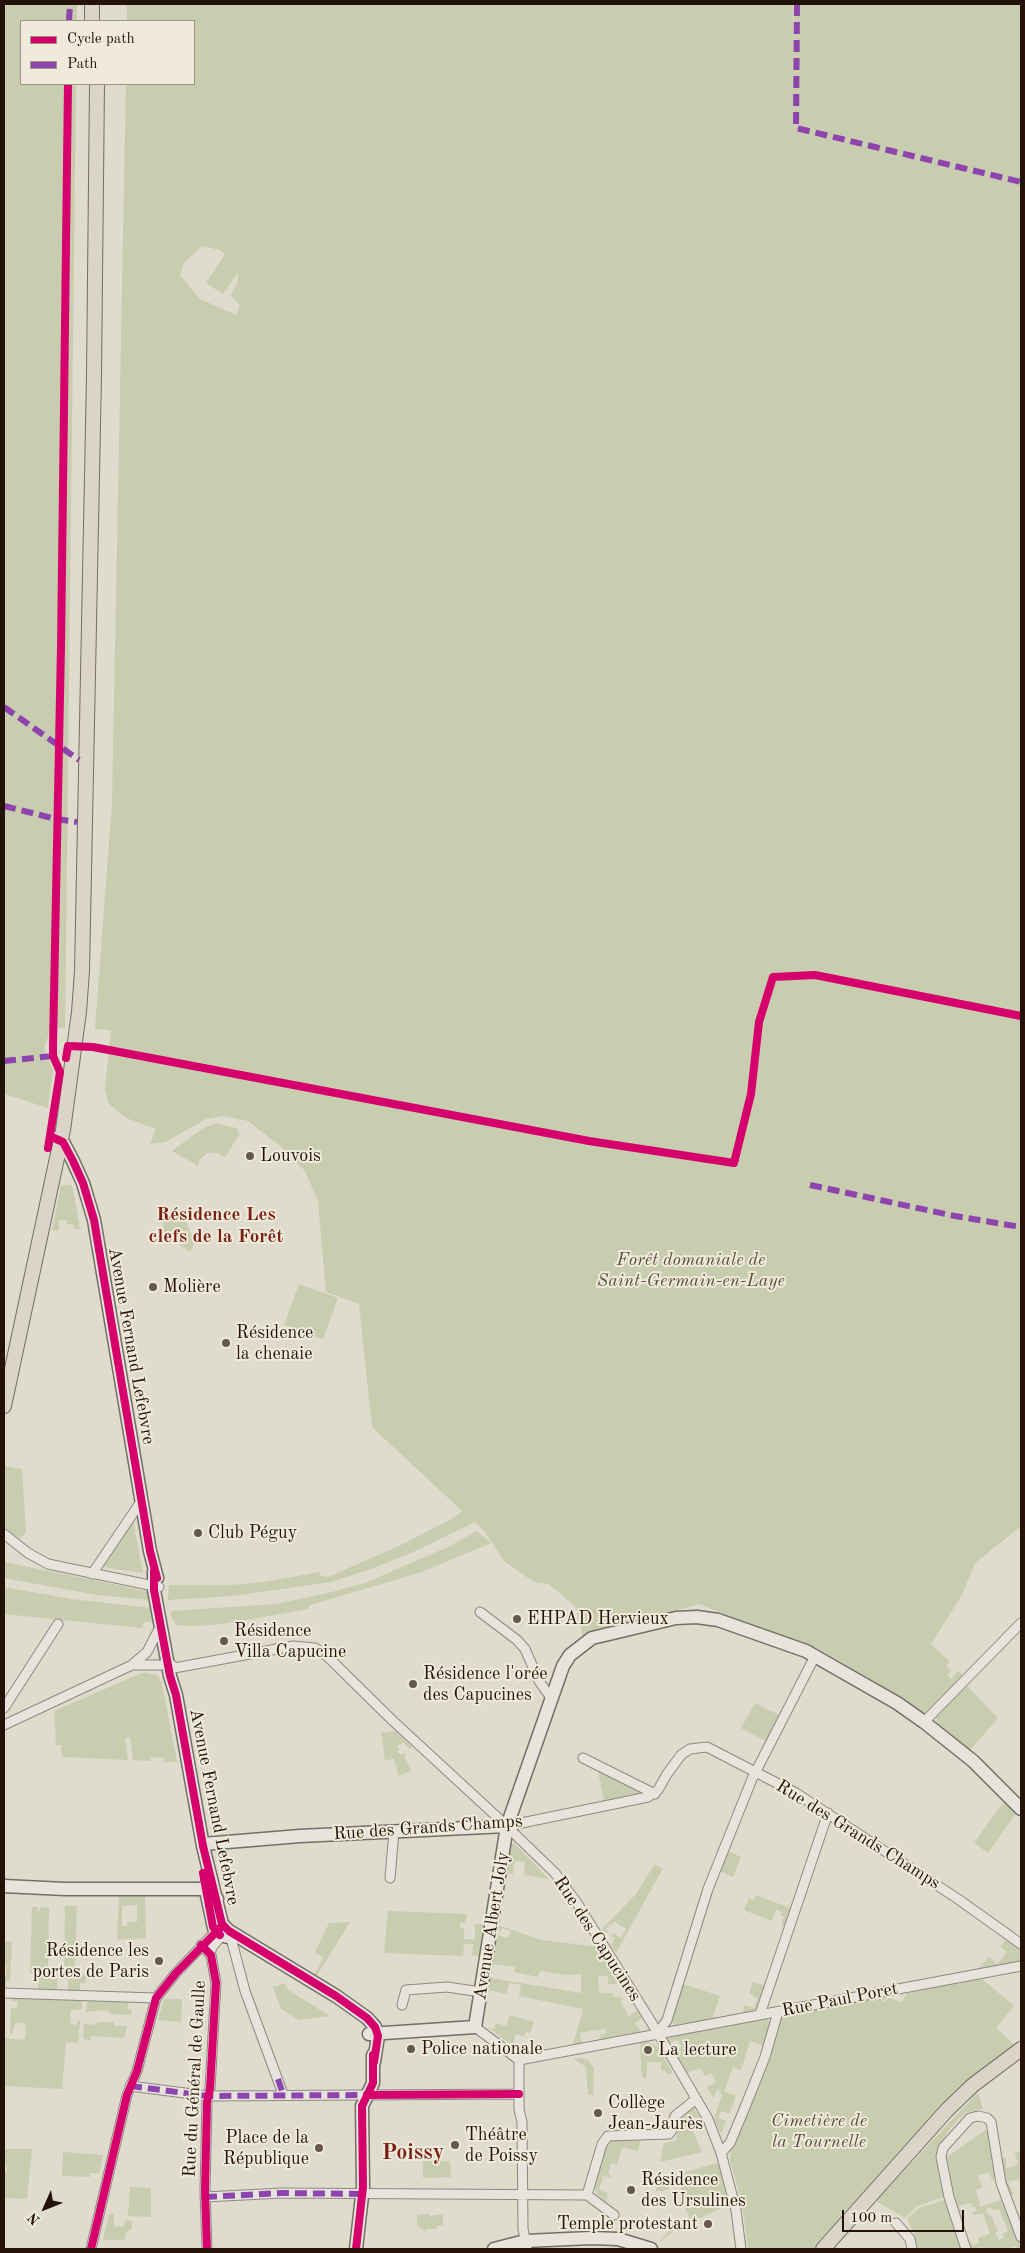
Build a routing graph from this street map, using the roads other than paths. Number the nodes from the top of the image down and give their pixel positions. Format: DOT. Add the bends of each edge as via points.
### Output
graph roads {
  1 [pos="92,4"];
  2 [pos="98,4"];
  3 [pos="92,20"];
  4 [pos="98,20"];
  5 [pos="90,85"];
  6 [pos="97,85"];
  7 [pos="58,1144"];
  8 [pos="4,1370"];
  9 [pos="4,1406"];
  10 [pos="142,1500"];
  11 [pos="4,1534"];
  12 [pos="92,1574"];
  13 [pos="157,1586"];
  14 [pos="480,1612"];
  15 [pos="58,1624"];
  16 [pos="160,1624"];
  17 [pos="1021,1625"];
  18 [pos="815,1656"];
  19 [pos="132,1665"];
  20 [pos="172,1667"];
  21 [pos="551,1698"];
  22 [pos="4,1708"];
  23 [pos="924,1722"];
  24 [pos="4,1725"];
  25 [pos="583,1758"];
  26 [pos="755,1773"];
  27 [pos="654,1794"];
  28 [pos="1021,1809"];
  29 [pos="828,1813"];
  30 [pos="506,1826"];
  31 [pos="394,1831"];
  32 [pos="203,1845"];
  33 [pos="390,1878"];
  34 [pos="208,1883"];
  35 [pos="4,1886"];
  36 [pos="225,1932"];
  37 [pos="1021,1944"];
  38 [pos="201,1946"];
  39 [pos="210,1954"];
  40 [pos="1021,1966"];
  41 [pos="481,1992"];
  42 [pos="4,1993"];
  43 [pos="156,1998"];
  44 [pos="402,2005"];
  45 [pos="778,2012"];
  46 [pos="760,2014"];
  47 [pos="475,2027"];
  48 [pos="658,2033"];
  49 [pos="373,2034"];
  50 [pos="1021,2048"];
  51 [pos="519,2060"];
  52 [pos="130,2086"];
  53 [pos="283,2094"];
  54 [pos="519,2094"];
  55 [pos="367,2095"];
  56 [pos="208,2096"];
  57 [pos="696,2099"];
  58 [pos="720,2153"];
  59 [pos="522,2194"];
  60 [pos="587,2195"];
  61 [pos="205,2197"];
  62 [pos="361,2197"];
  63 [pos="614,2215"];
  64 [pos="896,2223"];
  65 [pos="1021,2237"];
  66 [pos="526,2245"];
  67 [pos="639,2246"];
  68 [pos="91,2249"];
  69 [pos="207,2249"];
  70 [pos="356,2249"];
  71 [pos="494,2249"];
  72 [pos="651,2249"];
  73 [pos="741,2249"];
  74 [pos="823,2249"];
  75 [pos="912,2249"];
  76 [pos="966,2249"];
  1 -- 3 [label="main road"];
  2 -- 4 [label="main road"];
  5 -- 7 [label="main road" via="75,936"];
  6 -- 7 [label="main road" via="82,971 73,1066"];
  7 -- 8 [label="main road"];
  7 -- 9 [label="main road"];
  7 -- 10 [label="street, Avenue Fernand Lefebvre" via="70,1154 84,1183 94,1220"];
  10 -- 12 [label="street"];
  10 -- 13 [label="street, Avenue Fernand Lefebvre"];
  11 -- 12 [label="street" via="48,1564"];
  12 -- 13 [label="street"];
  13 -- 16 [label="street, Avenue Fernand Lefebvre"];
  13 -- 20 [label="street, Avenue Fernand Lefebvre"];
  14 -- 21 [label="street" via="525,1649 539,1681"];
  15 -- 22 [label="street"];
  16 -- 19 [label="street" via="150,1648"];
  16 -- 20 [label="street, Avenue Fernand Lefebvre"];
  17 -- 23 [label="street"];
  18 -- 21 [label="street, Avenue Albert Joly" via="718,1620 676,1618 592,1638 581,1644 563,1666"];
  18 -- 23 [label="street, Avenue Albert Joly"];
  18 -- 26 [label="street"];
  19 -- 20 [label="street, Rue des Capucines"];
  19 -- 24 [label="street"];
  20 -- 30 [label="street, Rue des Capucines" via="293,1646 315,1648"];
  20 -- 32 [label="street, Avenue Fernand Lefebvre"];
  21 -- 30 [label="street, Avenue Albert Joly"];
  23 -- 28 [label="street, Avenue Albert Joly" via="973,1761"];
  25 -- 27 [label="street"];
  26 -- 27 [label="street, Rue des Grands Champs" via="707,1747 698,1747 681,1755"];
  26 -- 29 [label="street, Rue des Grands Champs" via="796,1792"];
  26 -- 48 [label="street" via="708,1888 667,2020"];
  27 -- 30 [label="street, Rue des Grands Champs"];
  29 -- 37 [label="street, Rue des Grands Champs"];
  29 -- 46 [label="street"];
  30 -- 31 [label="street, Rue des Grands Champs"];
  30 -- 41 [label="street, Avenue Albert Joly"];
  30 -- 48 [label="street, Rue des Capucines" via="577,1903"];
  31 -- 32 [label="street, Rue des Grands Champs"];
  31 -- 33 [label="street"];
  32 -- 34 [label="street, Avenue Fernand Lefebvre" via="201,1863"];
  34 -- 35 [label="street" via="65,1889"];
  34 -- 36 [label="street, Avenue Fernand Lefebvre"];
  34 -- 36 [label="street, Avenue Fernand Lefebvre" via="217,1899"];
  36 -- 38 [label="street"];
  36 -- 39 [label="street"];
  36 -- 49 [label="street" via="245,1940 356,2009 370,2020"];
  36 -- 53 [label="street"];
  38 -- 39 [label="street"];
  38 -- 43 [label="street"];
  39 -- 56 [label="street, Rue du Général de Gaulle" via="216,1983"];
  40 -- 45 [label="street, Rue Paul Poret"];
  41 -- 44 [label="street" via="447,1987 406,1990"];
  41 -- 47 [label="street, Avenue Albert Joly"];
  42 -- 43 [label="street"];
  43 -- 52 [label="street" via="138,2070"];
  45 -- 46 [label="street, Rue Paul Poret"];
  45 -- 58 [label="street" via="765,2057 743,2112 730,2143"];
  46 -- 48 [label="street, Rue Paul Poret"];
  47 -- 49 [label="street"];
  47 -- 51 [label="street"];
  48 -- 51 [label="street, Rue Paul Poret"];
  48 -- 57 [label="street, Rue des Capucines"];
  49 -- 55 [label="street" via="374,2083"];
  50 -- 74 [label="main road" via="953,2104"];
  51 -- 54 [label="street"];
  52 -- 56 [label="street"];
  52 -- 68 [label="street"];
  53 -- 55 [label="street"];
  53 -- 56 [label="street"];
  54 -- 55 [label="street"];
  54 -- 59 [label="street"];
  55 -- 62 [label="street" via="362,2106"];
  56 -- 61 [label="street, Rue du Général de Gaulle"];
  57 -- 58 [label="street, Rue des Capucines" via="708,2119"];
  57 -- 60 [label="street" via="675,2116 669,2134 608,2136 602,2144"];
  58 -- 73 [label="street, Rue des Capucines" via="736,2210"];
  59 -- 60 [label="street"];
  59 -- 62 [label="street"];
  59 -- 66 [label="street"];
  60 -- 63 [label="street"];
  61 -- 62 [label="street" via="282,2193"];
  61 -- 69 [label="street, Rue du Général de Gaulle"];
  62 -- 70 [label="street"];
  64 -- 75 [label="street" via="910,2239"];
  65 -- 76 [label="street" via="1001,2183 991,2122 987,2118 970,2118 943,2148 941,2157 949,2196"];
  66 -- 67 [label="street" via="591,2238 618,2239"];
  66 -- 71 [label="street"];
  67 -- 72 [label="street"];
}
